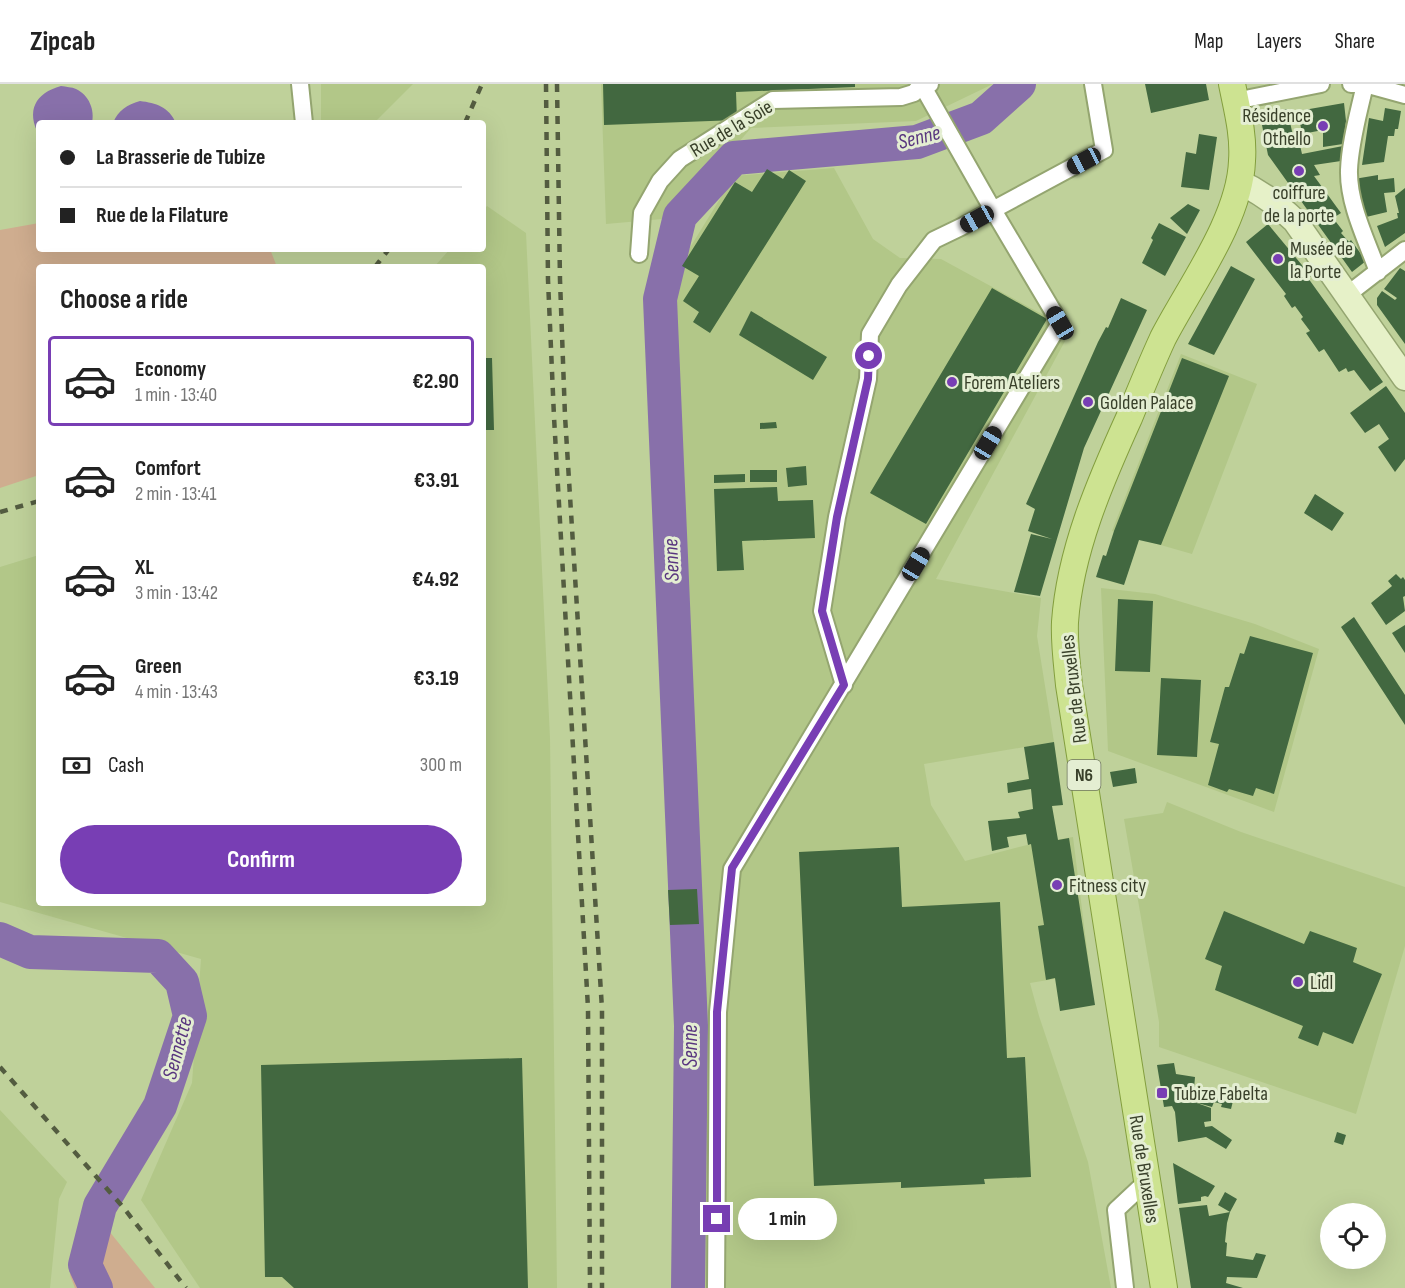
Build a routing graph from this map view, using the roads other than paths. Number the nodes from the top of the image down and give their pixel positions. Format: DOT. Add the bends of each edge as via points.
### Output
graph roads {
  1 [pos="300,84"];
  2 [pos="925,84"];
  3 [pos="1093,84"];
  4 [pos="1321,84"];
  5 [pos="1351,84"];
  6 [pos="1365,84"];
  7 [pos="1234,92"];
  8 [pos="1405,95"];
  9 [pos="304,120"];
  10 [pos="1239,182"];
  11 [pos="993,210"];
  12 [pos="1405,250"];
  13 [pos="639,254"];
  14 [pos="1378,272"];
  15 [pos="1347,295"];
  16 [pos="1405,378"];
  17 [pos="844,685"];
  18 [pos="1147,1181"];
  19 [pos="716,1288"];
  20 [pos="1125,1288"];
  21 [pos="1164,1288"];
  1 -- 9 [label="street"];
  2 -- 11 [label="street"];
  2 -- 13 [label="street, Rue de la Soie" via="902,97 773,100 680,159 660,181 642,213"];
  3 -- 11 [label="street" via="1104,150"];
  4 -- 7 [label="street"];
  5 -- 6 [label="street"];
  6 -- 8 [label="street"];
  6 -- 14 [label="street" via="1348,172 1353,203"];
  7 -- 10 [label="main road, Rue de Bruxelles / N6" via="1242,141"];
  10 -- 15 [label="main road" via="1275,202 1295,221"];
  10 -- 18 [label="main road, Rue de Bruxelles / N6" via="1234,206 1163,339 1113,453 1074,564 1065,622 1069,685"];
  11 -- 17 [label="street" via="934,240 899,285 870,334 868,379 837,517 822,611"];
  11 -- 17 [label="street" via="1060,323"];
  12 -- 14 [label="street"];
  14 -- 15 [label="street"];
  15 -- 16 [label="main road"];
  17 -- 19 [label="street" via="732,868 717,1012"];
  18 -- 20 [label="street" via="1116,1210"];
  18 -- 21 [label="main road, Rue de Bruxelles / N6"];
}
